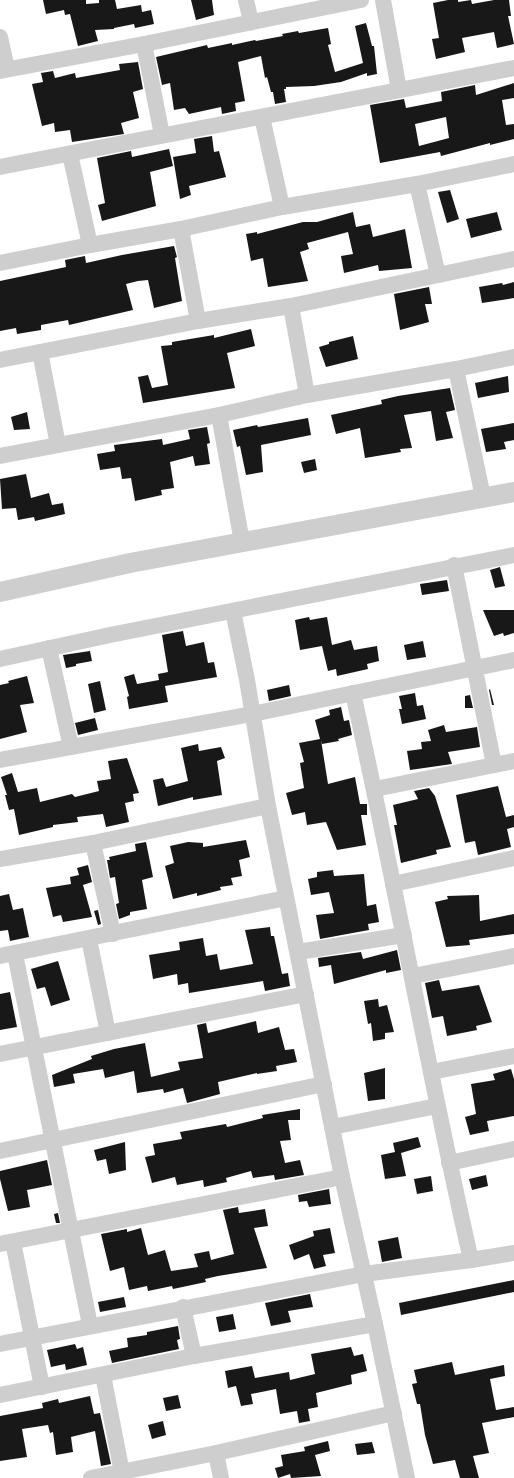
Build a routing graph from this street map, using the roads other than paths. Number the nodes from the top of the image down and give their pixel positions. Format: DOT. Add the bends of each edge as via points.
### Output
graph roads {
  1 [pos="246,0"];
  2 [pos="361,0"];
  3 [pos="383,0"];
  4 [pos="251,22"];
  5 [pos="0,37"];
  6 [pos="144,44"];
  7 [pos="514,68"];
  8 [pos="3,70"];
  9 [pos="399,90"];
  10 [pos="262,117"];
  11 [pos="162,135"];
  12 [pos="70,154"];
  13 [pos="514,164"];
  14 [pos="0,167"];
  15 [pos="417,184"];
  16 [pos="282,207"];
  17 [pos="181,229"];
  18 [pos="90,245"];
  19 [pos="514,259"];
  20 [pos="0,263"];
  21 [pos="438,275"];
  22 [pos="291,306"];
  23 [pos="198,321"];
  24 [pos="40,352"];
  25 [pos="514,357"];
  26 [pos="0,360"];
  27 [pos="456,369"];
  28 [pos="307,395"];
  29 [pos="219,415"];
  30 [pos="58,445"];
  31 [pos="0,456"];
  32 [pos="514,492"];
  33 [pos="483,497"];
  34 [pos="242,542"];
  35 [pos="514,555"];
  36 [pos="454,565"];
  37 [pos="0,592"];
  38 [pos="233,611"];
  39 [pos="49,648"];
  40 [pos="0,659"];
  41 [pos="514,660"];
  42 [pos="475,668"];
  43 [pos="353,693"];
  44 [pos="252,714"];
  45 [pos="71,747"];
  46 [pos="0,760"];
  47 [pos="514,761"];
  48 [pos="494,765"];
  49 [pos="375,789"];
  50 [pos="268,806"];
  51 [pos="94,843"];
  52 [pos="514,858"];
  53 [pos="0,859"];
  54 [pos="393,884"];
  55 [pos="286,898"];
  56 [pos="113,934"];
  57 [pos="404,935"];
  58 [pos="89,939"];
  59 [pos="298,952"];
  60 [pos="8,955"];
  61 [pos="514,956"];
  62 [pos="413,976"];
  63 [pos="306,994"];
  64 [pos="108,1034"];
  65 [pos="34,1048"];
  66 [pos="0,1054"];
  67 [pos="514,1056"];
  68 [pos="430,1072"];
  69 [pos="324,1084"];
  70 [pos="437,1106"];
  71 [pos="332,1127"];
  72 [pos="53,1140"];
  73 [pos="514,1149"];
  74 [pos="0,1151"];
  75 [pos="449,1163"];
  76 [pos="342,1177"];
  77 [pos="71,1230"];
  78 [pos="6,1243"];
  79 [pos="514,1253"];
  80 [pos="471,1260"];
  81 [pos="364,1274"];
  82 [pos="183,1307"];
  83 [pos="375,1324"];
  84 [pos="90,1325"];
  85 [pos="32,1338"];
  86 [pos="0,1344"];
  87 [pos="194,1356"];
  88 [pos="103,1375"];
  89 [pos="42,1387"];
  90 [pos="0,1395"];
  91 [pos="394,1413"];
  92 [pos="216,1453"];
  93 [pos="122,1475"];
  94 [pos="91,1478"];
  95 [pos="221,1478"];
  96 [pos="407,1478"];
  1 -- 4 [label="street"];
  2 -- 4 [label="street"];
  3 -- 9 [label="street"];
  4 -- 6 [label="street"];
  5 -- 8 [label="street"];
  6 -- 8 [label="street"];
  6 -- 11 [label="street"];
  7 -- 9 [label="street"];
  9 -- 10 [label="street"];
  10 -- 11 [label="street"];
  10 -- 16 [label="street"];
  11 -- 12 [label="street"];
  12 -- 14 [label="street"];
  12 -- 18 [label="street"];
  13 -- 15 [label="street"];
  15 -- 16 [label="street"];
  15 -- 21 [label="street"];
  16 -- 17 [label="street"];
  17 -- 18 [label="street"];
  17 -- 23 [label="street"];
  18 -- 20 [label="street"];
  19 -- 21 [label="street"];
  21 -- 22 [label="street"];
  22 -- 23 [label="street"];
  22 -- 28 [label="street"];
  23 -- 24 [label="street"];
  24 -- 26 [label="street"];
  24 -- 30 [label="street"];
  25 -- 27 [label="street"];
  27 -- 28 [label="street"];
  27 -- 33 [label="street"];
  28 -- 29 [label="street"];
  29 -- 30 [label="street"];
  29 -- 34 [label="street"];
  30 -- 31 [label="street"];
  32 -- 33 [label="street"];
  33 -- 34 [label="street"];
  34 -- 37 [label="street" via="130,563"];
  35 -- 36 [label="street"];
  36 -- 38 [label="street"];
  36 -- 42 [label="street"];
  38 -- 39 [label="street"];
  38 -- 44 [label="street"];
  39 -- 40 [label="street"];
  39 -- 45 [label="street"];
  41 -- 42 [label="street"];
  42 -- 43 [label="street"];
  42 -- 48 [label="street"];
  43 -- 44 [label="street"];
  43 -- 49 [label="street"];
  44 -- 45 [label="street"];
  44 -- 50 [label="street"];
  45 -- 46 [label="street"];
  47 -- 48 [label="street"];
  48 -- 49 [label="street"];
  49 -- 54 [label="street"];
  50 -- 51 [label="street"];
  50 -- 55 [label="street"];
  51 -- 53 [label="street"];
  51 -- 56 [label="street"];
  52 -- 54 [label="street"];
  54 -- 57 [label="street"];
  55 -- 56 [label="street"];
  55 -- 59 [label="street"];
  56 -- 58 [label="street"];
  57 -- 59 [label="street"];
  57 -- 62 [label="street"];
  58 -- 60 [label="street"];
  58 -- 64 [label="street"];
  59 -- 63 [label="street"];
  60 -- 65 [label="street"];
  61 -- 62 [label="street"];
  62 -- 68 [label="street"];
  63 -- 64 [label="street"];
  63 -- 69 [label="street"];
  64 -- 65 [label="street"];
  65 -- 66 [label="street"];
  65 -- 72 [label="street"];
  67 -- 68 [label="street"];
  68 -- 70 [label="street"];
  69 -- 71 [label="street"];
  69 -- 72 [label="street"];
  70 -- 71 [label="street"];
  70 -- 75 [label="street"];
  71 -- 76 [label="street"];
  72 -- 74 [label="street"];
  72 -- 77 [label="street"];
  73 -- 75 [label="street"];
  75 -- 80 [label="street"];
  76 -- 77 [label="street"];
  76 -- 81 [label="street"];
  77 -- 78 [label="street"];
  77 -- 84 [label="street"];
  78 -- 85 [label="street"];
  79 -- 80 [label="street"];
  80 -- 81 [label="street"];
  81 -- 82 [label="street"];
  81 -- 83 [label="street"];
  82 -- 84 [label="street"];
  82 -- 87 [label="street"];
  83 -- 87 [label="street"];
  83 -- 91 [label="street"];
  84 -- 85 [label="street"];
  85 -- 86 [label="street"];
  85 -- 89 [label="street"];
  87 -- 88 [label="street"];
  88 -- 89 [label="street"];
  88 -- 93 [label="street"];
  89 -- 90 [label="street"];
  91 -- 92 [label="street"];
  91 -- 96 [label="street"];
  92 -- 93 [label="street"];
  92 -- 95 [label="street"];
  93 -- 94 [label="street"];
}
